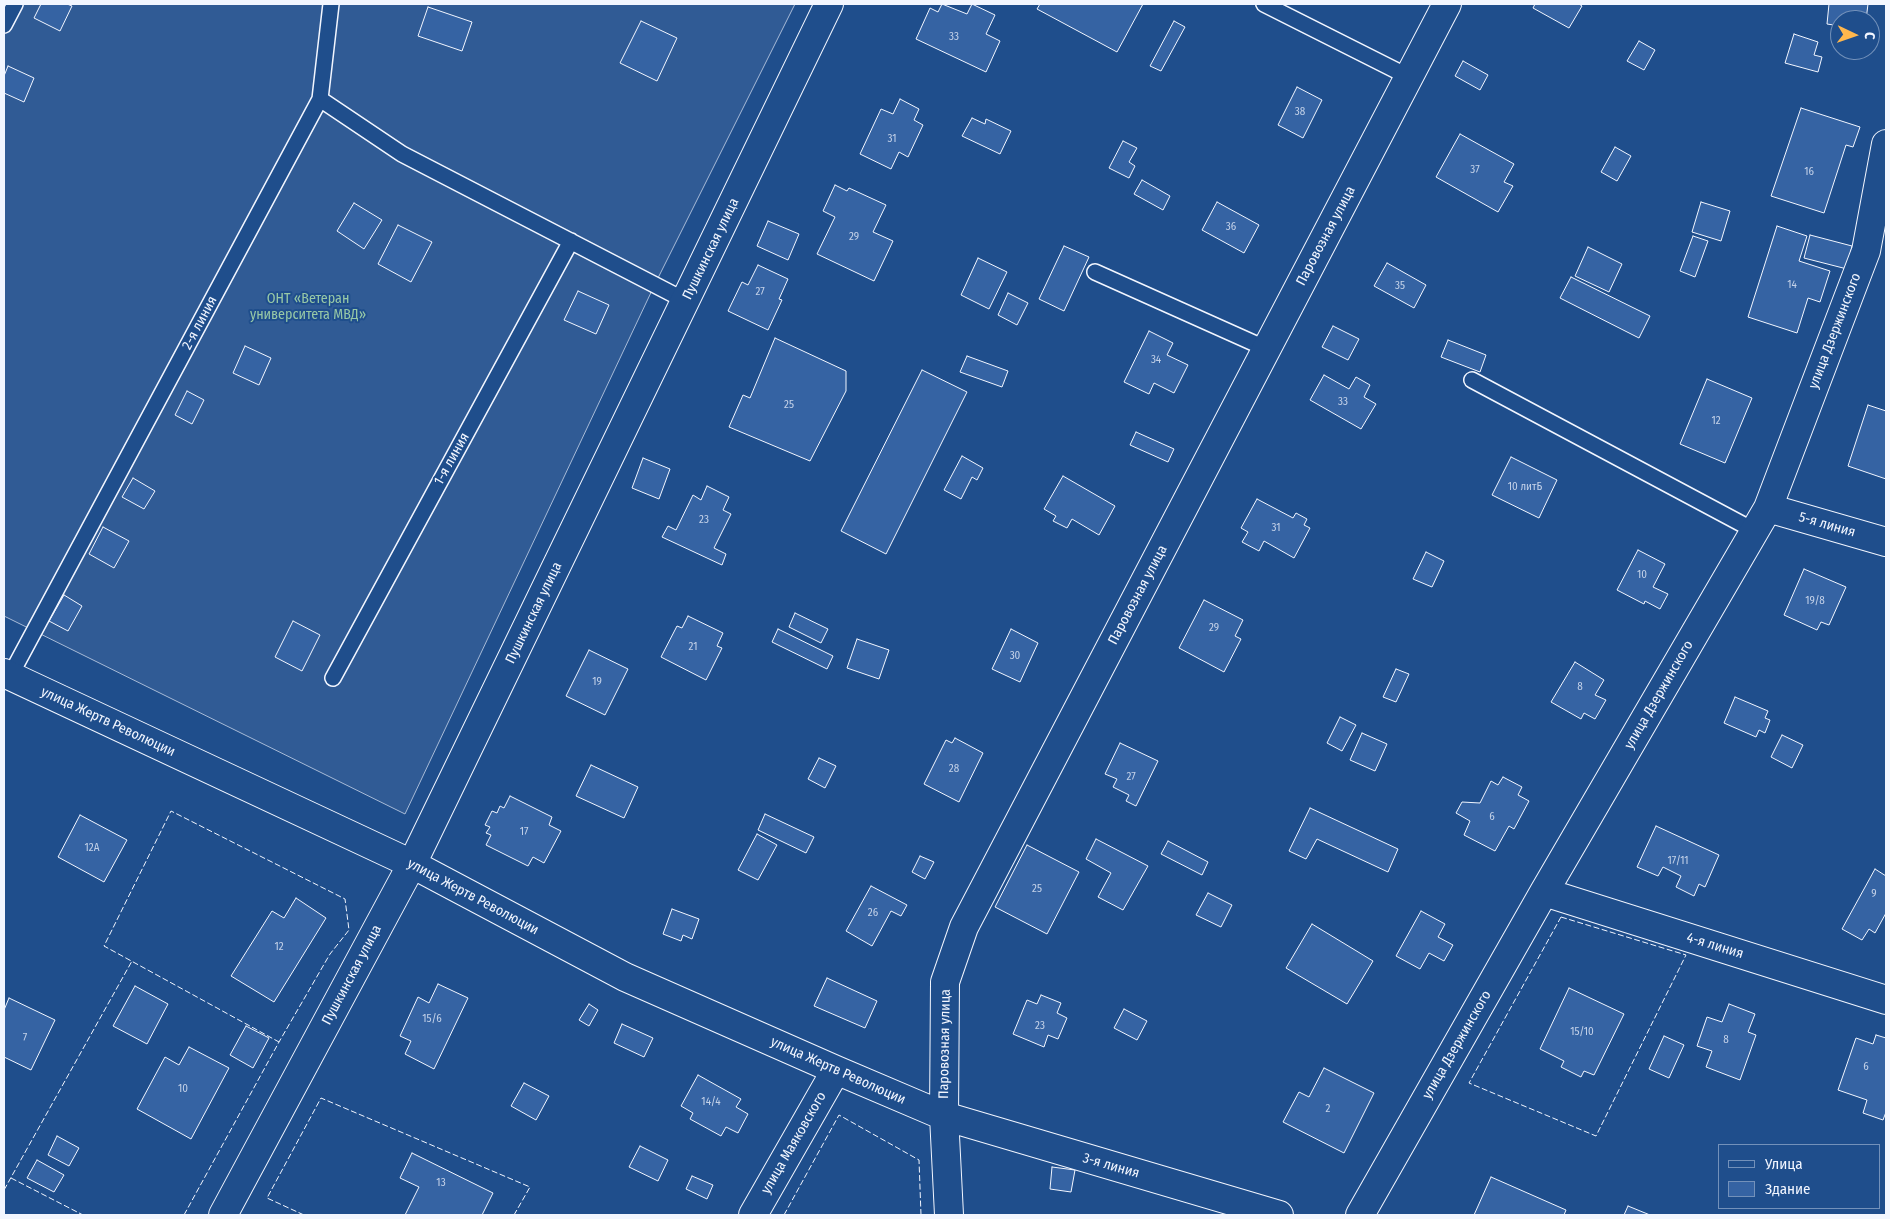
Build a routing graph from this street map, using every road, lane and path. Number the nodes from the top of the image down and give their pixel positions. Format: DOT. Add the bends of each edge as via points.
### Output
graph roads {
  1 [pos="15,4"];
  2 [pos="331,4"];
  3 [pos="830,4"];
  4 [pos="1264,4"];
  5 [pos="1446,4"];
  6 [pos="4,25"];
  7 [pos="1409,78"];
  8 [pos="320,98"];
  9 [pos="1886,144"];
  10 [pos="571,241"];
  11 [pos="1096,272"];
  12 [pos="686,300"];
  13 [pos="1267,349"];
  14 [pos="1472,380"];
  15 [pos="1768,508"];
  16 [pos="1755,531"];
  17 [pos="1886,542"];
  18 [pos="7,674"];
  19 [pos="333,678"];
  20 [pos="412,864"];
  21 [pos="1544,892"];
  22 [pos="1886,1000"];
  23 [pos="836,1070"];
  24 [pos="944,1116"];
  25 [pos="223,1215"];
  26 [pos="753,1215"];
  27 [pos="949,1215"];
  28 [pos="1279,1215"];
  29 [pos="1360,1215"];
  1 -- 6 [label="lane"];
  2 -- 8 [label="lane, 2-я линия"];
  3 -- 12 [label="street, Пушкинская улица"];
  4 -- 7 [label="lane"];
  5 -- 7 [label="street, Паровозная улица"];
  7 -- 13 [label="street, Паровозная улица"];
  8 -- 10 [label="lane" via="402,154"];
  8 -- 18 [label="lane, 2-я линия" via="34,631"];
  9 -- 15 [label="street, улица Дзержинского" via="1866,251"];
  10 -- 12 [label="lane"];
  10 -- 19 [label="lane, 1-я линия"];
  11 -- 13 [label="lane"];
  12 -- 20 [label="street, Пушкинская улица"];
  13 -- 24 [label="street, Паровозная улица" via="964,927 945,982"];
  14 -- 16 [label="lane"];
  15 -- 16 [label="street, улица Дзержинского"];
  15 -- 17 [label="street, 5-я линия"];
  16 -- 21 [label="street, улица Дзержинского"];
  18 -- 20 [label="street, улица Жертв Революции"];
  20 -- 23 [label="street, улица Жертв Революции" via="625,976"];
  20 -- 25 [label="street, Пушкинская улица"];
  21 -- 22 [label="street, 4-я линия"];
  21 -- 29 [label="street, улица Дзержинского"];
  23 -- 24 [label="street, улица Жертв Революции"];
  23 -- 26 [label="street, улица Маяковского"];
  24 -- 27 [label="street, Паровозная улица"];
  24 -- 28 [label="street, 3-я линия"];
}
